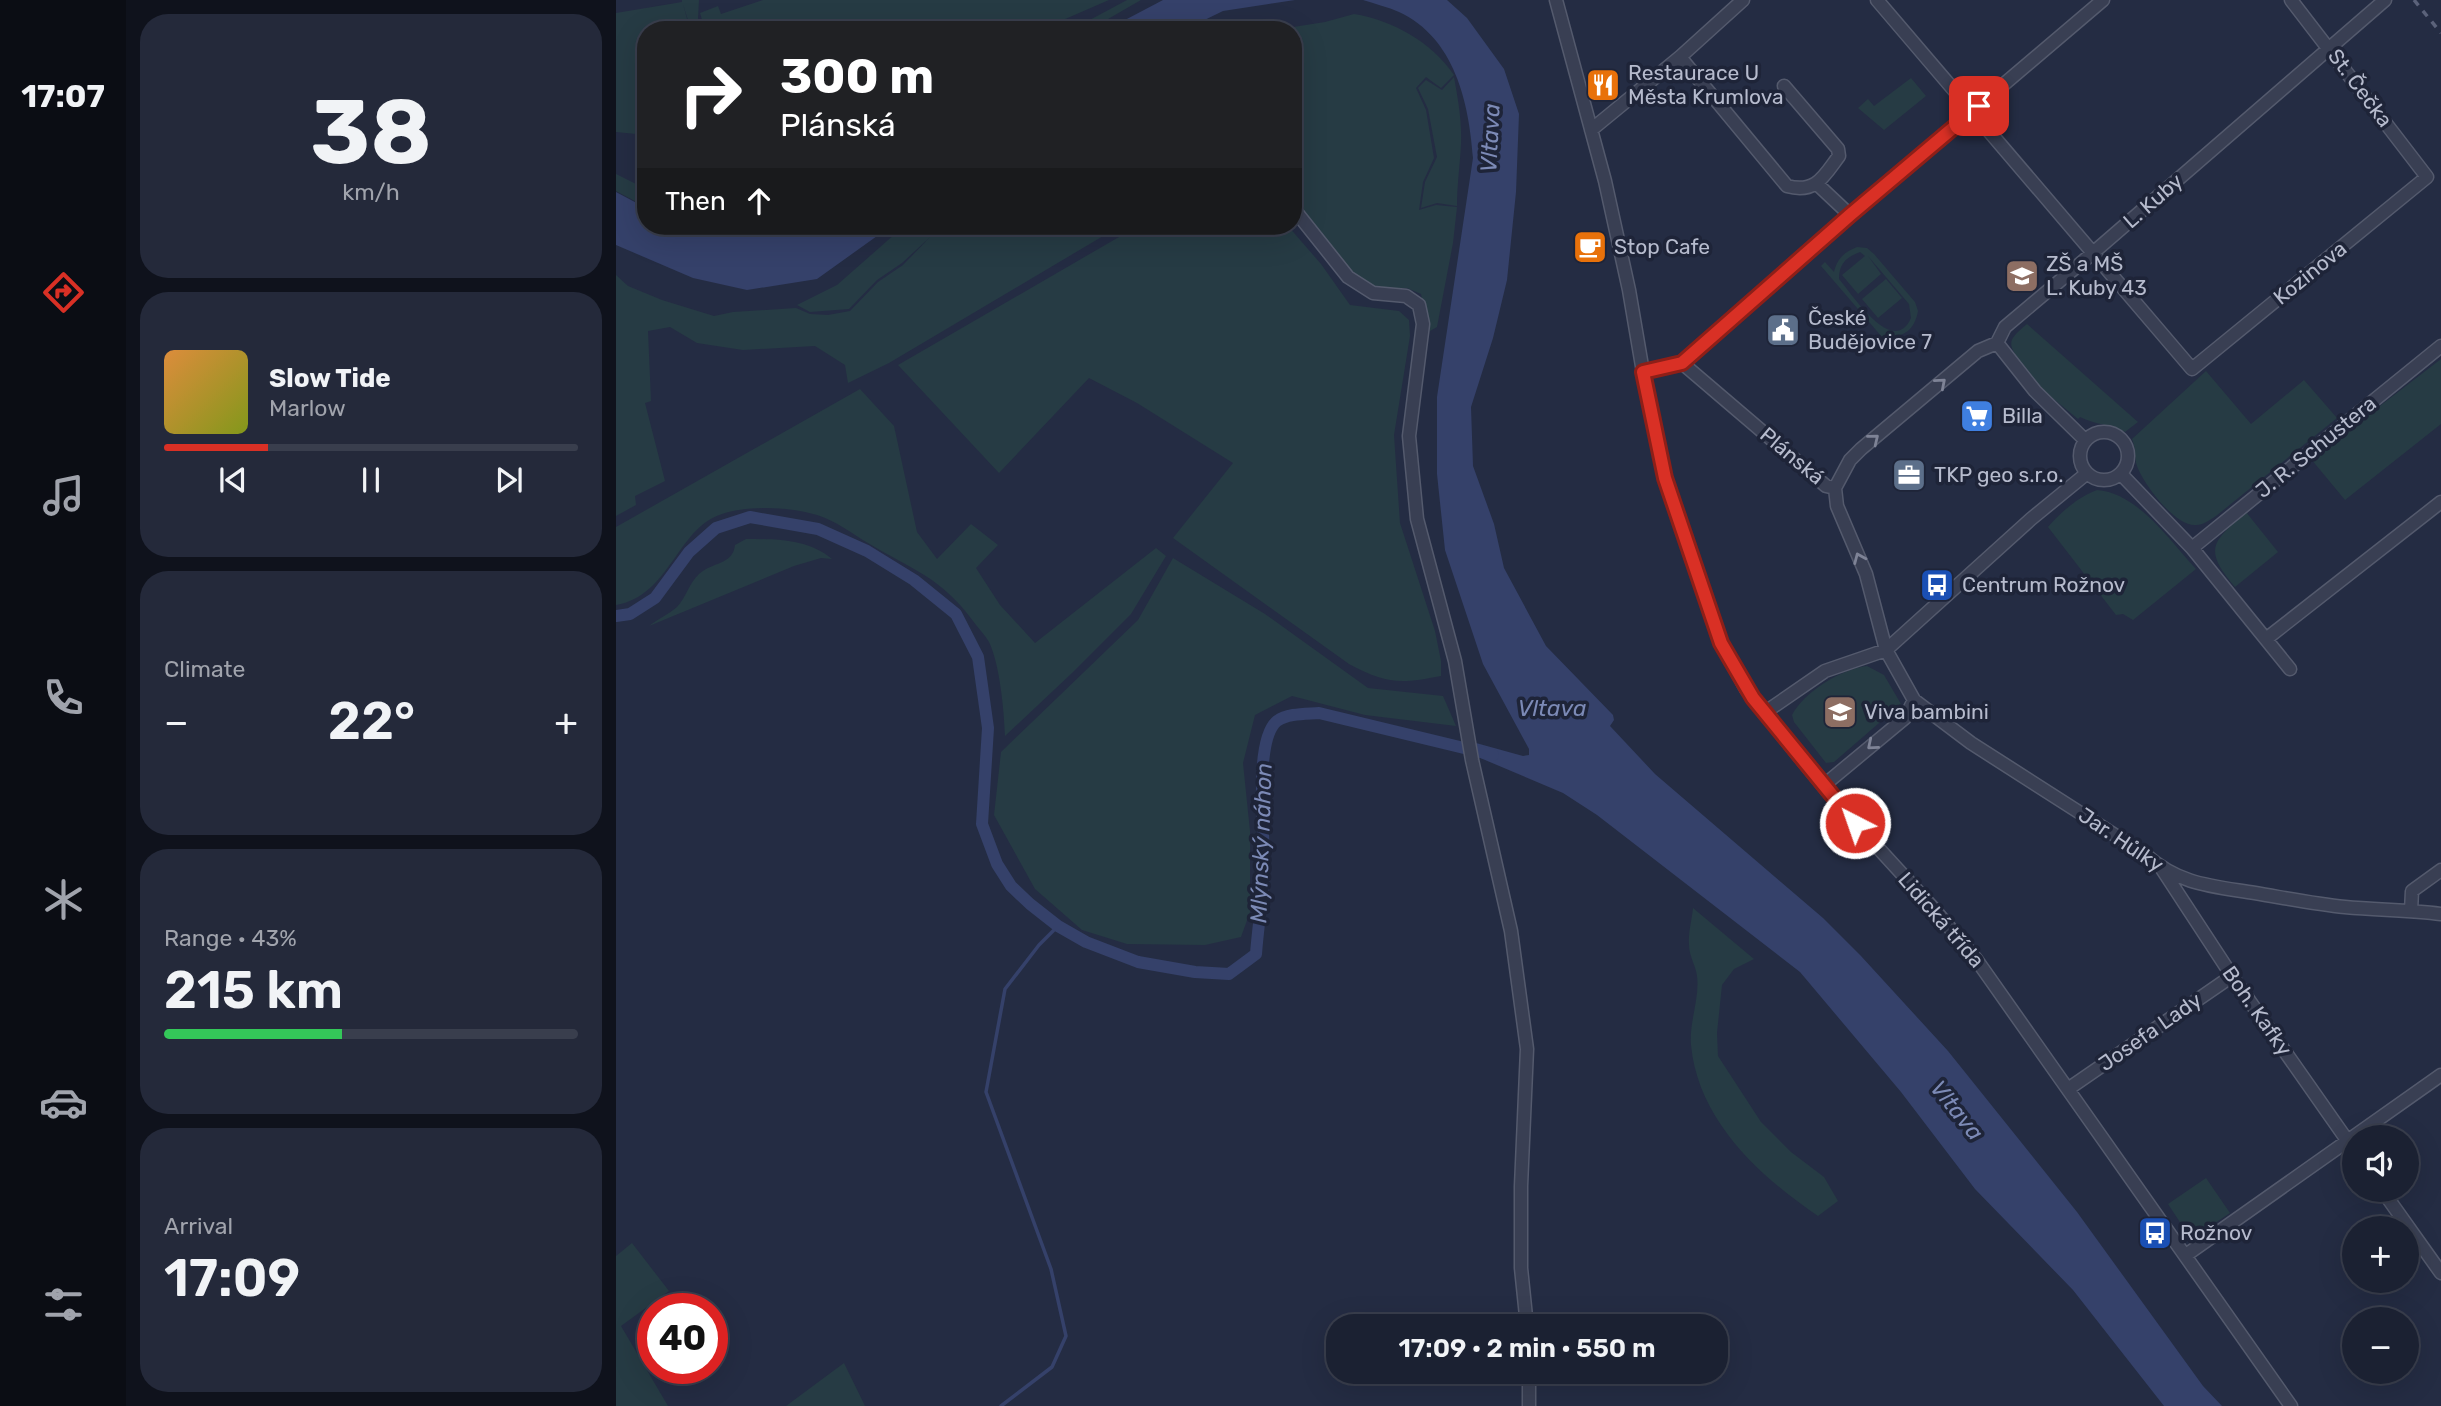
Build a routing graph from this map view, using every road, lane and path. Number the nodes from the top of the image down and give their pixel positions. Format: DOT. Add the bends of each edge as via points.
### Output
graph roads {
  1 [pos="1556,0"];
  2 [pos="1742,0"];
  3 [pos="1878,0"];
  4 [pos="2103,0"];
  5 [pos="2291,0"];
  6 [pos="2385,0"];
  7 [pos="2330,48"];
  8 [pos="1681,57"];
  9 [pos="1784,86"];
  10 [pos="1972,112"];
  11 [pos="1591,130"];
  12 [pos="2427,177"];
  13 [pos="1817,184"];
  14 [pos="1850,215"];
  15 [pos="1302,219"];
  16 [pos="2094,253"];
  17 [pos="1997,343"];
  18 [pos="2441,346"];
  19 [pos="1682,363"];
  20 [pos="1643,372"];
  21 [pos="2085,440"];
  22 [pos="2086,474"];
  23 [pos="2121,474"];
  24 [pos="1835,488"];
  25 [pos="2441,502"];
  26 [pos="2192,548"];
  27 [pos="2266,639"];
  28 [pos="1886,650"];
  29 [pos="2290,669"];
  30 [pos="1914,700"];
  31 [pos="1764,713"];
  32 [pos="1823,786"];
  33 [pos="2162,869"];
  34 [pos="2441,870"];
  35 [pos="2411,911"];
  36 [pos="2441,914"];
  37 [pos="2232,976"];
  38 [pos="2441,1075"];
  39 [pos="2068,1089"];
  40 [pos="2378,1125"];
  41 [pos="2342,1133"];
  42 [pos="2342,1152"];
  43 [pos="2391,1202"];
  44 [pos="2186,1255"];
  45 [pos="2441,1273"];
  46 [pos="1526,1314"];
  47 [pos="1529,1384"];
  48 [pos="1529,1406"];
  49 [pos="2291,1406"];
  1 -- 11 [label="street, Lidická třída"];
  2 -- 8 [label="street"];
  3 -- 10 [label="street"];
  4 -- 10 [label="street"];
  5 -- 7 [label="street, St. Čečka"];
  6 -- 7 [label="street, L. Kuby"];
  7 -- 12 [label="street, St. Čečka"];
  7 -- 16 [label="street, L. Kuby"];
  8 -- 11 [label="street"];
  8 -- 13 [label="street" via="1787,186 1801,190"];
  9 -- 13 [label="street" via="1838,149 1839,156"];
  10 -- 14 [label="street"];
  10 -- 16 [label="street"];
  11 -- 20 [label="street, Lidická třída" via="1629,290"];
  12 -- 16 [label="street, Kozinova" via="2192,369"];
  13 -- 14 [label="street"];
  14 -- 19 [label="street"];
  15 -- 46 [label="street" via="1348,277 1373,293 1406,296 1419,305 1423,324 1409,436 1417,519 1455,661 1511,931 1527,1049 1521,1186"];
  16 -- 17 [label="street, L. Kuby" via="2005,327"];
  17 -- 21 [label="street" via="2035,391"];
  24 -- 17 [label="street, L. Kuby, one-way" via="1861,449 1978,351"];
  18 -- 26 [label="street, J. R. Schustera"];
  19 -- 20 [label="street"];
  19 -- 24 [label="street, Plánská" via="1826,486"];
  20 -- 31 [label="street, Lidická třída" via="1665,478 1712,618 1746,689"];
  21 -- 22 [label="street" via="2079,457"];
  21 -- 23 [label="street" via="2104,431 2122,440 2129,457"];
  22 -- 23 [label="street" via="2103,481"];
  22 -- 28 [label="street"];
  23 -- 26 [label="street"];
  28 -- 24 [label="street, Plánská, one-way" via="1866,574 1837,506"];
  25 -- 27 [label="street"];
  26 -- 27 [label="street"];
  27 -- 29 [label="street"];
  28 -- 30 [label="street, Plánská"];
  28 -- 31 [label="street" via="1825,671"];
  30 -- 32 [label="street, one-way" via="1905,718"];
  30 -- 33 [label="street, Jar. Hůlky"];
  31 -- 32 [label="street, Lidická třída"];
  32 -- 39 [label="street, Lidická třída" via="1964,944"];
  33 -- 35 [label="street, Jar. Hůlky" via="2202,884 2293,900"];
  33 -- 37 [label="street, Boh. Kafky"];
  34 -- 35 [label="street" via="2412,891"];
  35 -- 36 [label="street, Jar. Hůlky"];
  37 -- 39 [label="street, Josefa Lady"];
  37 -- 41 [label="street, Boh. Kafky"];
  38 -- 40 [label="street"];
  39 -- 44 [label="street, Lidická třída"];
  42 -- 44 [label="street"];
  43 -- 45 [label="street"];
  44 -- 49 [label="street, Lidická třída"];
  47 -- 48 [label="street"];
}
